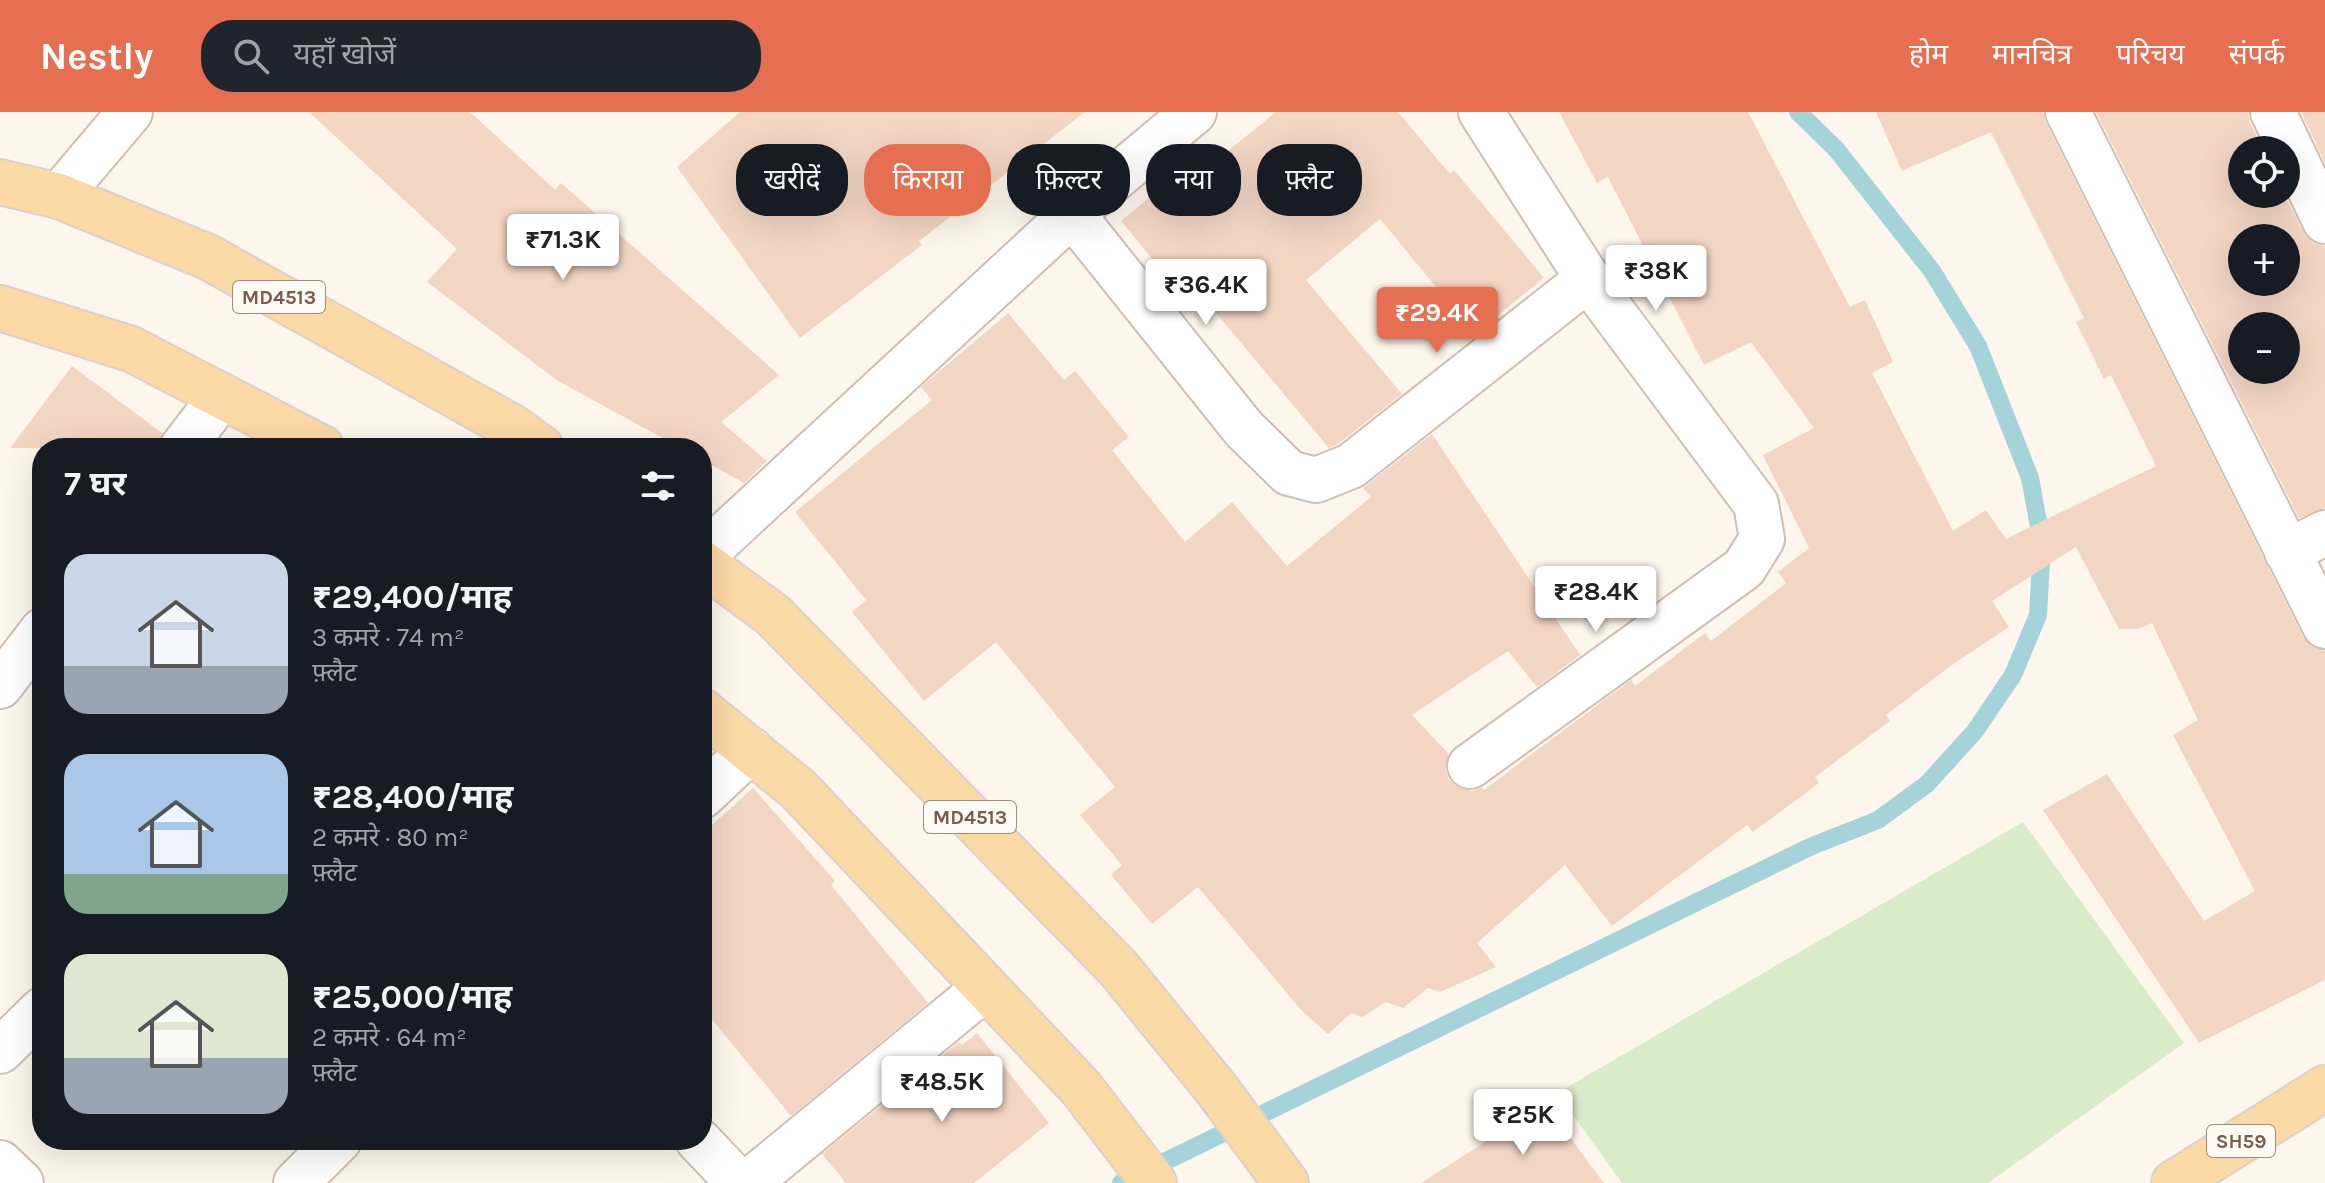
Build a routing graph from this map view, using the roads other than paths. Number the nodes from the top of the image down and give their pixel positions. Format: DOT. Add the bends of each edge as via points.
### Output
graph roads {
  1 [pos="130,112"];
  2 [pos="1194,112"];
  3 [pos="1481,112"];
  4 [pos="2068,112"];
  5 [pos="2273,112"];
  6 [pos="1130,166"];
  7 [pos="0,182"];
  8 [pos="59,196"];
  9 [pos="1070,216"];
  10 [pos="1074,216"];
  11 [pos="2325,221"];
  12 [pos="1588,279"];
  13 [pos="0,308"];
  14 [pos="222,396"];
  15 [pos="190,438"];
  16 [pos="303,438"];
  17 [pos="527,438"];
  18 [pos="2325,533"];
  19 [pos="712,547"];
  20 [pos="2287,552"];
  21 [pos="712,570"];
  22 [pos="2325,626"];
  23 [pos="32,644"];
  24 [pos="0,686"];
  25 [pos="712,719"];
  26 [pos="751,750"];
  27 [pos="1470,766"];
  28 [pos="712,787"];
  29 [pos="985,988"];
  30 [pos="32,1020"];
  31 [pos="0,1051"];
  32 [pos="2325,1088"];
  33 [pos="329,1150"];
  34 [pos="708,1150"];
  35 [pos="0,1163"];
  36 [pos="1143,1167"];
  37 [pos="21,1183"];
  38 [pos="296,1183"];
  39 [pos="739,1183"];
  40 [pos="748,1183"];
  41 [pos="1286,1183"];
  42 [pos="2174,1183"];
  1 -- 8 [label="street"];
  2 -- 6 [label="street"];
  3 -- 12 [label="street"];
  4 -- 20 [label="street"];
  5 -- 11 [label="street"];
  7 -- 8 [label="main road, MD4513"];
  8 -- 17 [label="main road, MD4513" via="208,257"];
  9 -- 19 [label="street"];
  10 -- 12 [label="street" via="1244,429 1289,473 1316,480 1351,466"];
  12 -- 27 [label="street" via="1756,504 1762,539 1744,568"];
  13 -- 14 [label="main road" via="131,349"];
  14 -- 15 [label="street"];
  14 -- 16 [label="main road"];
  18 -- 20 [label="street"];
  20 -- 22 [label="street"];
  21 -- 41 [label="main road, MD4513" via="773,615 1119,969"];
  23 -- 24 [label="street"];
  25 -- 26 [label="main road"];
  26 -- 28 [label="street"];
  26 -- 29 [label="main road" via="799,790"];
  29 -- 36 [label="main road" via="1081,1088"];
  29 -- 40 [label="street"];
  30 -- 31 [label="street"];
  32 -- 42 [label="main road, SH59"];
  33 -- 38 [label="street"];
  34 -- 39 [label="street"];
  35 -- 37 [label="street"];
}
